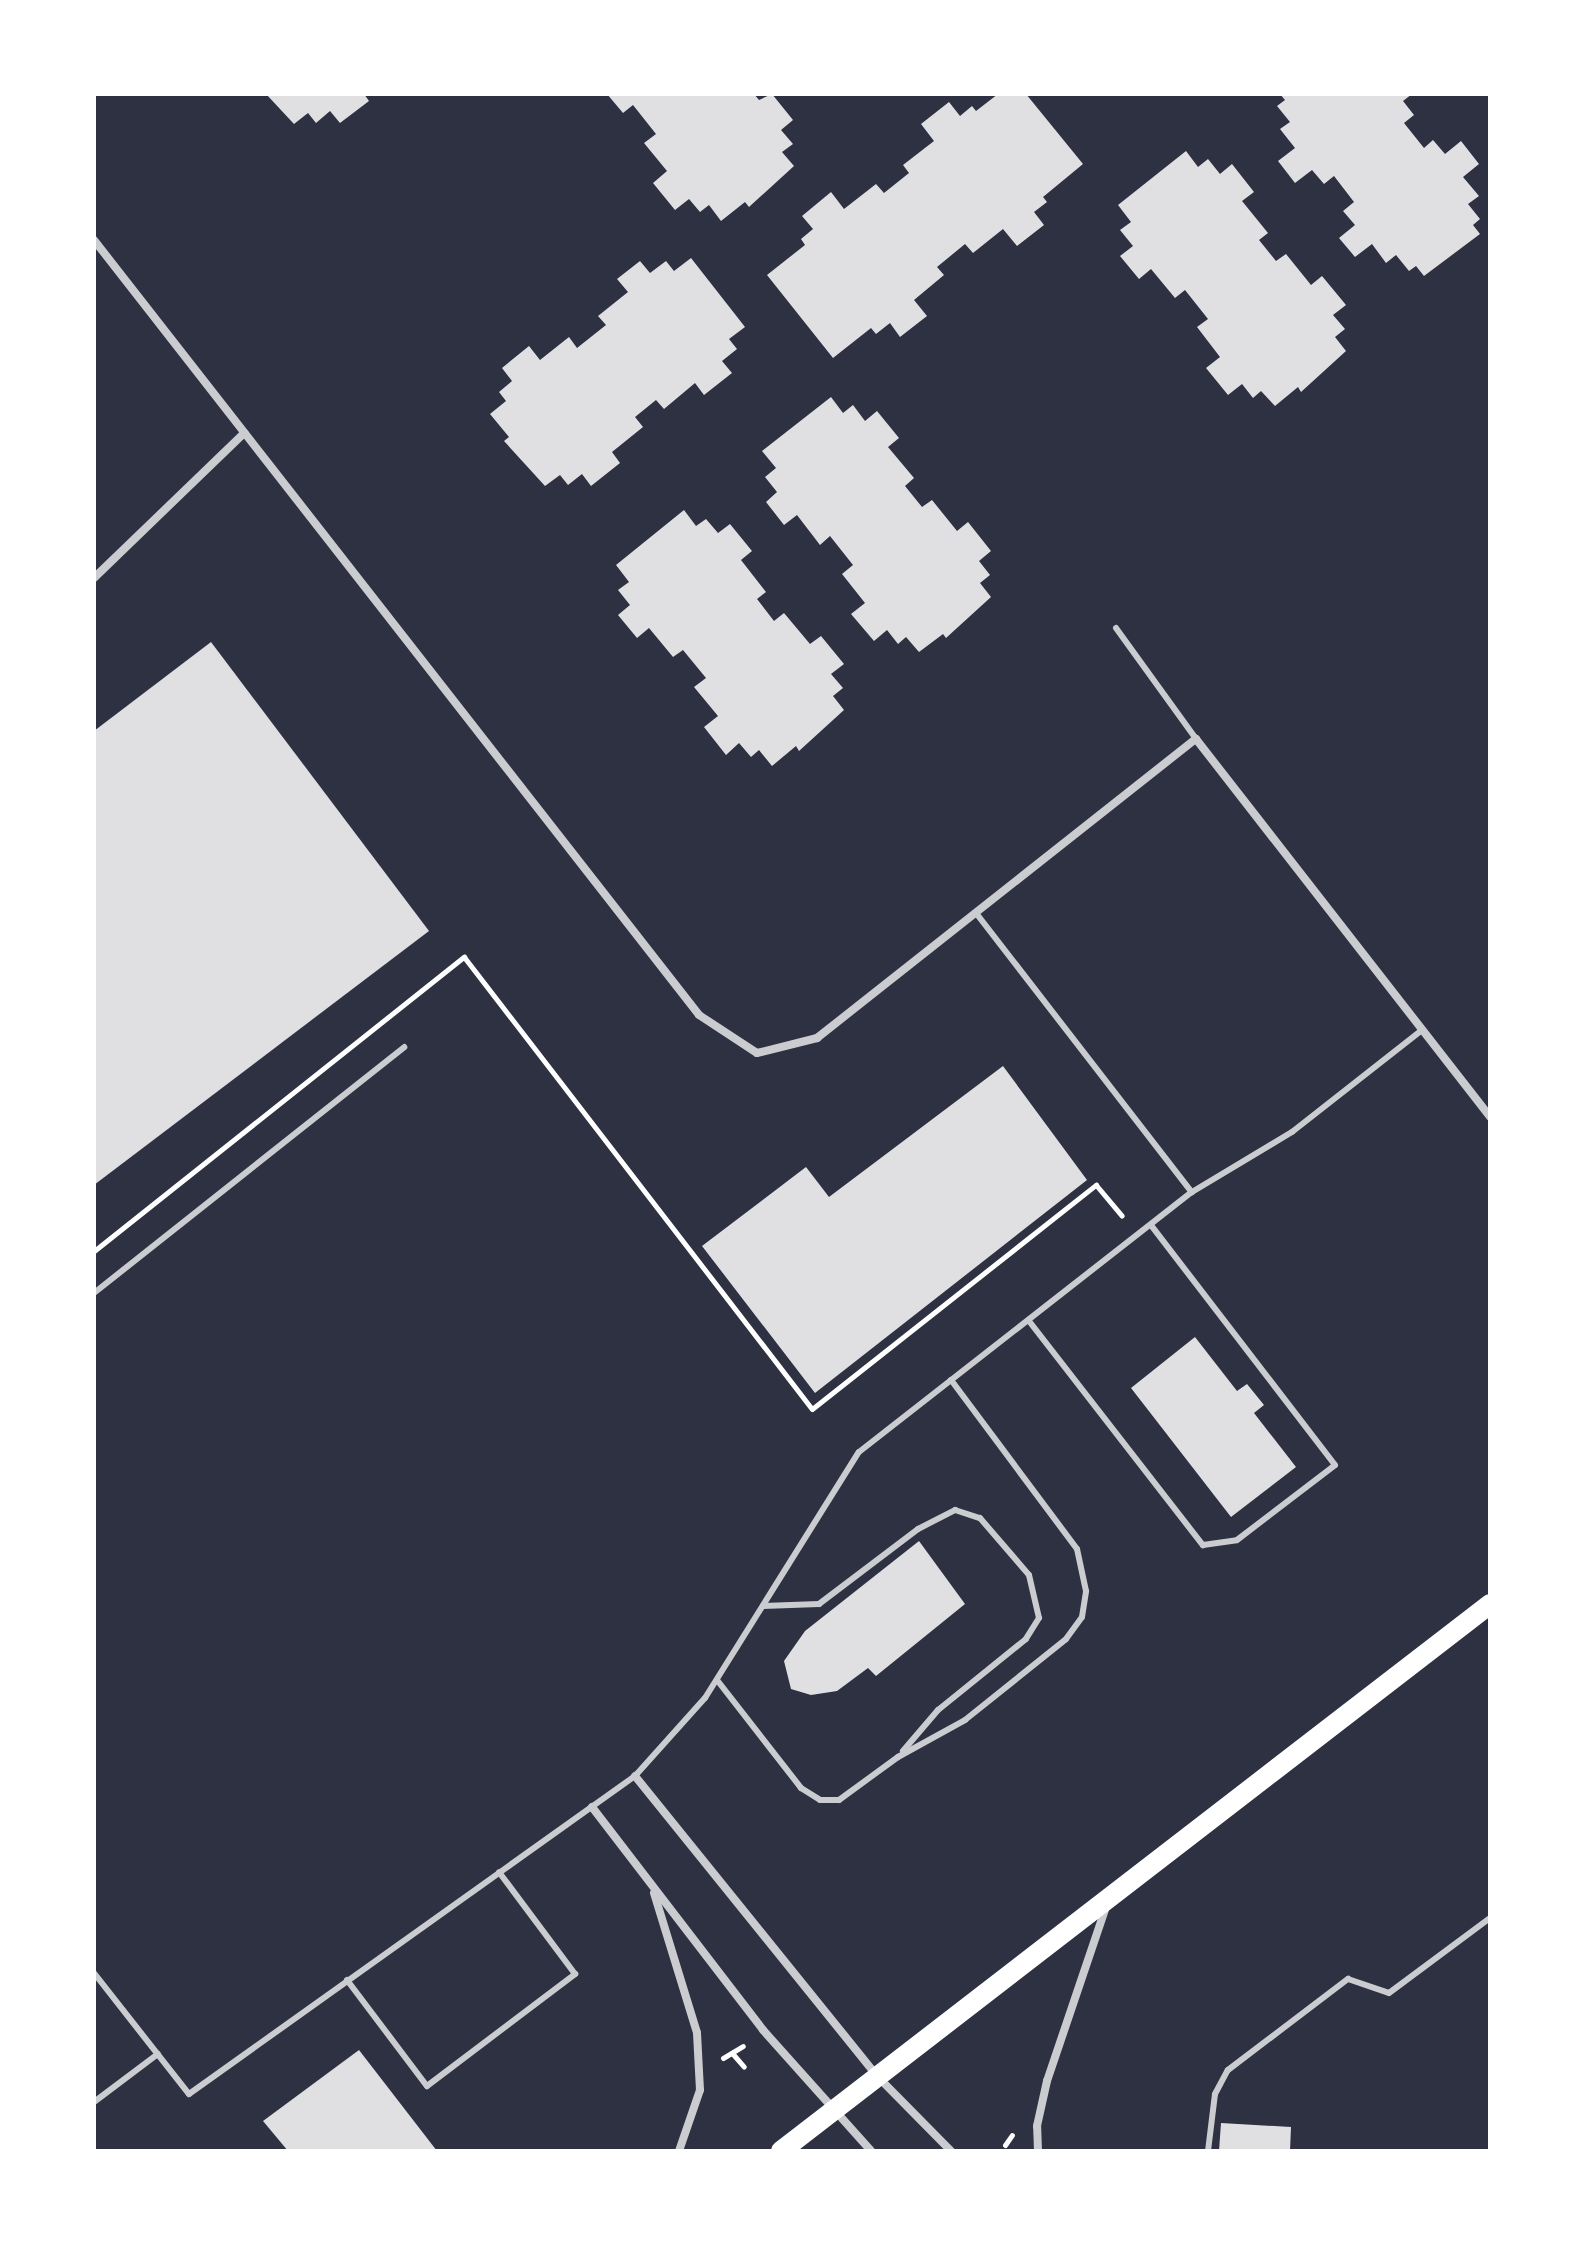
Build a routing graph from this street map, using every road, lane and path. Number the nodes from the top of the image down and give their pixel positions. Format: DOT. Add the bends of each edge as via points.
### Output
graph roads {
  1 [pos="94,240"];
  2 [pos="244,433"];
  3 [pos="94,578"];
  4 [pos="1116,628"];
  5 [pos="1196,739"];
  6 [pos="976,913"];
  7 [pos="1422,1030"];
  8 [pos="404,1047"];
  9 [pos="1490,1117"];
  10 [pos="1192,1192"];
  11 [pos="1151,1225"];
  12 [pos="1138,1236"];
  13 [pos="94,1251"];
  14 [pos="94,1293"];
  15 [pos="1029,1321"];
  16 [pos="951,1380"];
  17 [pos="1490,1604"];
  18 [pos="763,1606"];
  19 [pos="717,1680"];
  20 [pos="898,1757"];
  21 [pos="635,1776"];
  22 [pos="592,1807"];
  23 [pos="499,1872"];
  24 [pos="652,1884"];
  25 [pos="1108,1900"];
  26 [pos="1490,1918"];
  27 [pos="94,1973"];
  28 [pos="347,1980"];
  29 [pos="743,2046"];
  30 [pos="732,2053"];
  31 [pos="158,2054"];
  32 [pos="714,2064"];
  33 [pos="744,2067"];
  34 [pos="878,2077"];
  35 [pos="94,2102"];
  36 [pos="832,2113"];
  37 [pos="679,2151"];
  38 [pos="781,2151"];
  39 [pos="871,2151"];
  40 [pos="951,2151"];
  41 [pos="1038,2151"];
  42 [pos="1208,2151"];
  1 -- 2 [label="street"];
  2 -- 3 [label="street"];
  2 -- 6 [label="street" via="699,1015 757,1053 817,1038"];
  4 -- 5 [label="lane"];
  5 -- 6 [label="street"];
  5 -- 7 [label="street"];
  6 -- 10 [label="lane"];
  7 -- 9 [label="street"];
  7 -- 10 [label="lane" via="1292,1132"];
  8 -- 14 [label="lane"];
  10 -- 11 [label="lane"];
  11 -- 12 [label="lane"];
  11 -- 15 [label="lane" via="1335,1465 1237,1540 1203,1545"];
  12 -- 13 [label="path" via="1096,1185 812,1409 464,957"];
  12 -- 15 [label="lane"];
  15 -- 16 [label="lane"];
  16 -- 18 [label="lane" via="859,1452"];
  16 -- 20 [label="lane" via="1077,1549 1086,1591 1082,1617 1066,1639 965,1720"];
  17 -- 25 [label="main road"];
  18 -- 19 [label="lane"];
  18 -- 20 [label="lane" via="819,1604 918,1529 955,1510 980,1518 1029,1575 1039,1618 1026,1639 938,1710"];
  19 -- 20 [label="lane" via="801,1788 820,1800 839,1800"];
  19 -- 21 [label="lane"];
  21 -- 22 [label="lane"];
  21 -- 34 [label="street"];
  22 -- 23 [label="lane"];
  22 -- 24 [label="street"];
  23 -- 28 [label="lane"];
  23 -- 28 [label="lane" via="575,1974 427,2086"];
  24 -- 36 [label="street"];
  24 -- 37 [label="street" via="697,2033 700,2090"];
  25 -- 34 [label="main road"];
  25 -- 41 [label="street" via="1047,2081 1037,2126"];
  26 -- 42 [label="lane" via="1389,1993 1348,1979 1228,2070 1215,2094"];
  27 -- 31 [label="lane"];
  28 -- 31 [label="lane" via="189,2094"];
  29 -- 30 [label="path"];
  30 -- 32 [label="path"];
  30 -- 33 [label="path"];
  31 -- 35 [label="lane"];
  34 -- 36 [label="main road"];
  34 -- 40 [label="street"];
  36 -- 38 [label="main road"];
  36 -- 39 [label="street"];
}
